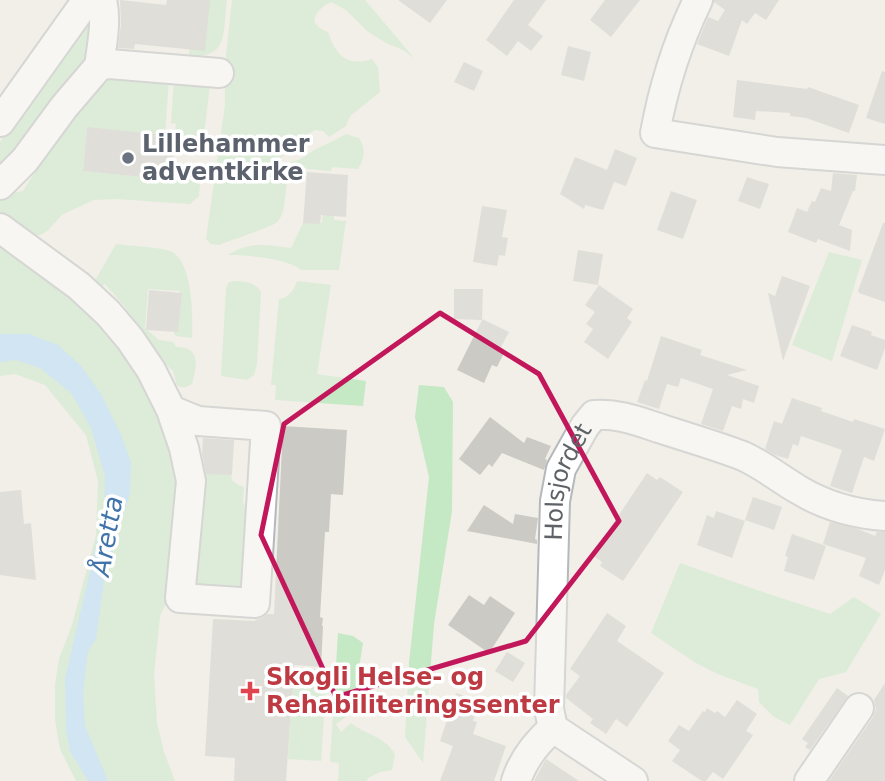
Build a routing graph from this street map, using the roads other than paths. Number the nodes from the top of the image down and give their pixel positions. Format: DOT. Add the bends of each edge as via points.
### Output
graph roads {
  1 [pos="87,0"];
  2 [pos="102,0"];
  3 [pos="698,0"];
  4 [pos="99,66"];
  5 [pos="219,73"];
  6 [pos="0,122"];
  7 [pos="885,160"];
  8 [pos="0,185"];
  9 [pos="0,228"];
  10 [pos="171,410"];
  11 [pos="885,516"];
  12 [pos="859,708"];
  13 [pos="552,728"];
  14 [pos="629,780"];
  15 [pos="516,781"];
  16 [pos="809,781"];
  1 -- 6 [label="street"];
  2 -- 4 [label="street"];
  3 -- 7 [label="street" via="684,29 655,133 776,152"];
  4 -- 5 [label="street"];
  4 -- 8 [label="street"];
  9 -- 10 [label="street" via="108,313 151,370"];
  10 -- 10 [label="street" via="198,421 266,426 255,603 180,598 191,481"];
  11 -- 13 [label="street, Holsjordet" via="825,504 745,457 633,419 594,415 561,470 555,501"];
  12 -- 16 [label="street"];
  13 -- 14 [label="street"];
  13 -- 15 [label="street" via="528,754"];
}
